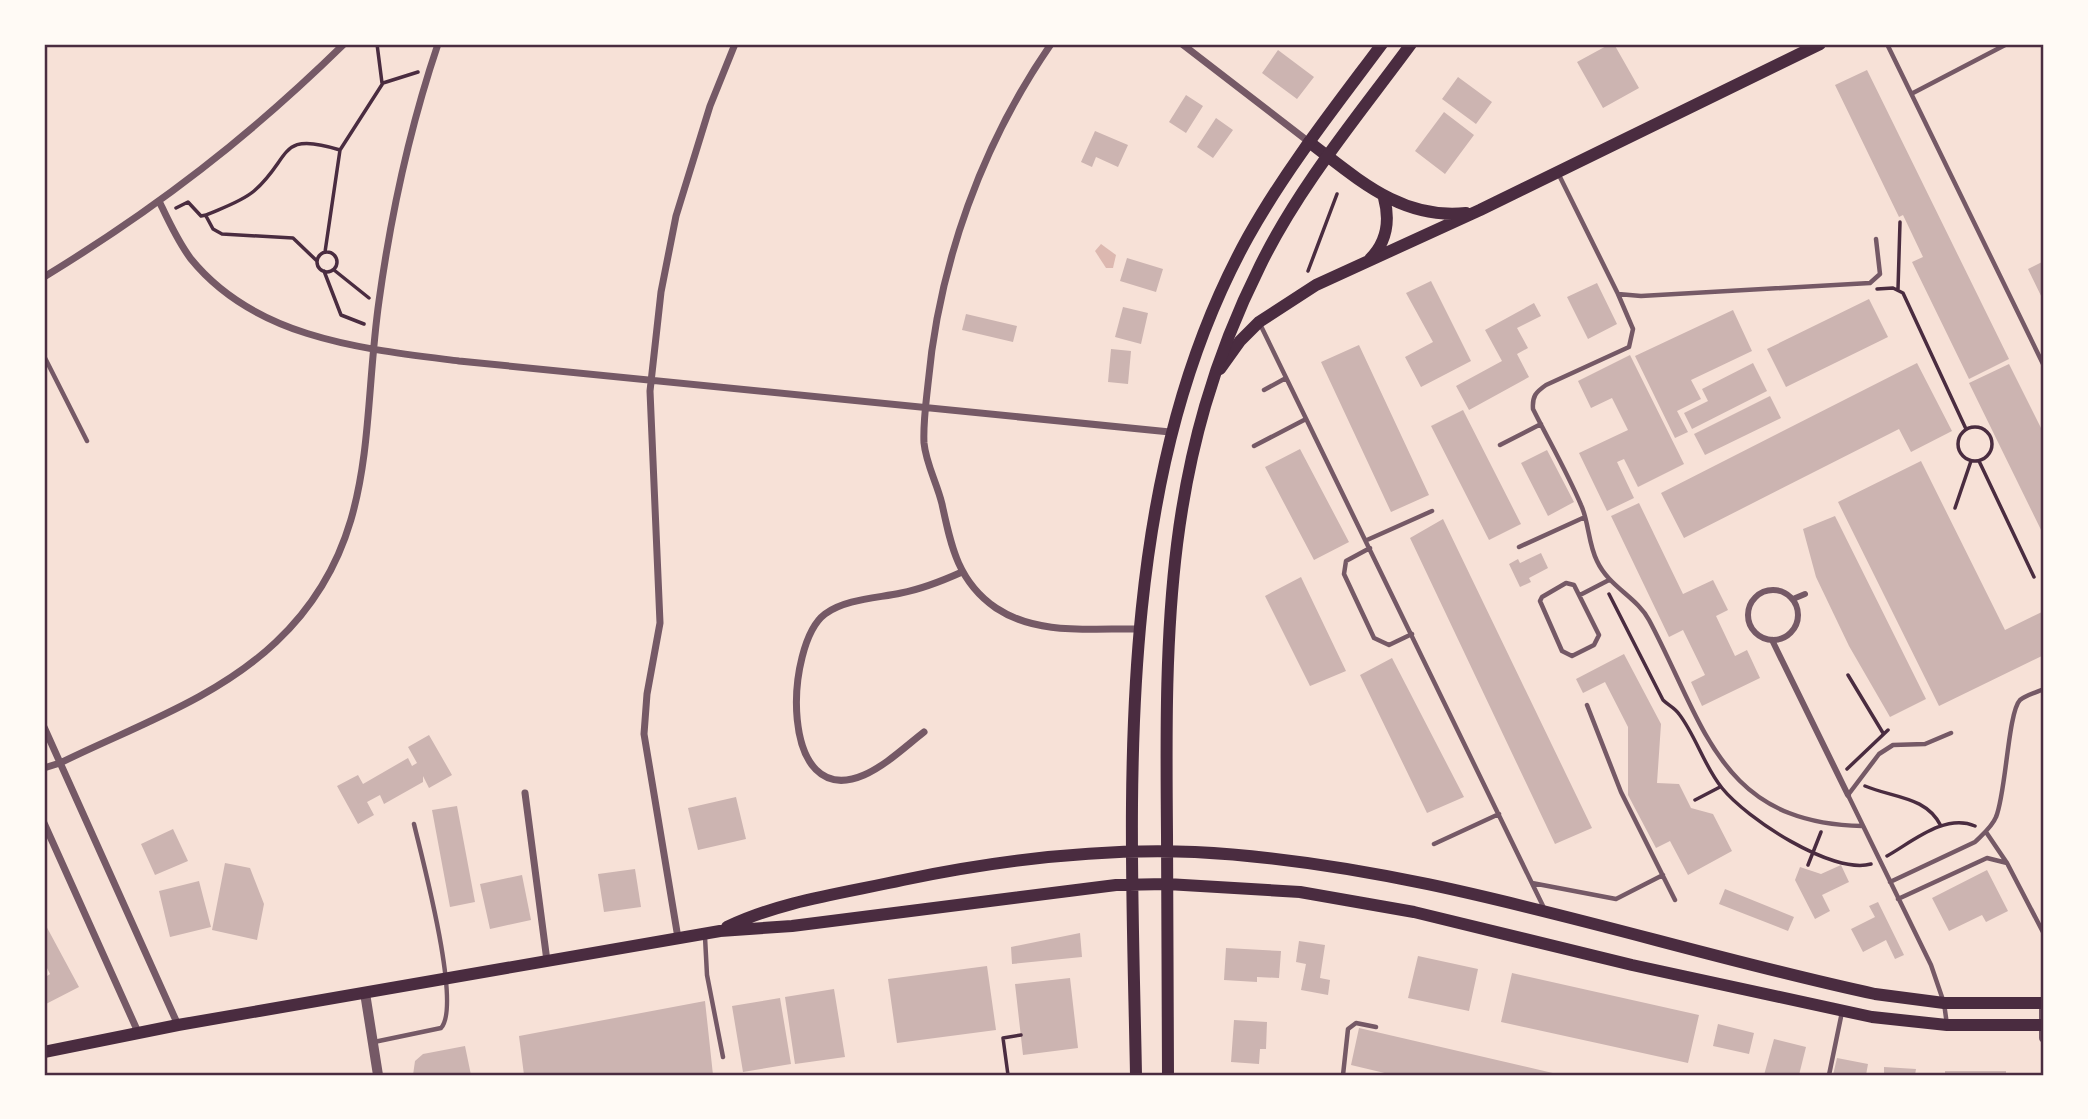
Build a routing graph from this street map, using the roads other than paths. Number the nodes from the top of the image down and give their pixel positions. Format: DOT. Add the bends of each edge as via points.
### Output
graph roads {
  1 [pos="344,44"];
  2 [pos="438,44"];
  3 [pos="735,44"];
  4 [pos="1051,44"];
  5 [pos="1182,44"];
  6 [pos="1382,44"];
  7 [pos="1411,44"];
  8 [pos="1820,44"];
  9 [pos="1887,44"];
  10 [pos="2007,44"];
  11 [pos="1800,48"];
  12 [pos="1913,93"];
  13 [pos="1310,142"];
  14 [pos="1329,156"];
  15 [pos="1558,173"];
  16 [pos="1384,198"];
  17 [pos="160,203"];
  18 [pos="1480,211"];
  19 [pos="1876,239"];
  20 [pos="1368,262"];
  21 [pos="44,277"];
  22 [pos="1618,294"];
  23 [pos="1259,322"];
  24 [pos="374,349"];
  25 [pos="44,356"];
  26 [pos="2044,366"];
  27 [pos="1214,378"];
  28 [pos="1286,379"];
  29 [pos="651,380"];
  30 [pos="1264,390"];
  31 [pos="926,408"];
  32 [pos="1306,419"];
  33 [pos="1541,424"];
  34 [pos="1170,432"];
  35 [pos="87,441"];
  36 [pos="1500,445"];
  37 [pos="1254,446"];
  38 [pos="1432,511"];
  39 [pos="1585,517"];
  40 [pos="1367,540"];
  41 [pos="1519,547"];
  42 [pos="1370,548"];
  43 [pos="962,572"];
  44 [pos="1609,580"];
  45 [pos="1805,594"];
  46 [pos="1580,595"];
  47 [pos="1793,599"];
  48 [pos="1141,629"];
  49 [pos="1412,635"];
  50 [pos="1772,640"];
  51 [pos="2044,689"];
  52 [pos="1587,705"];
  53 [pos="44,727"];
  54 [pos="925,732"];
  55 [pos="1951,733"];
  56 [pos="60,763"];
  57 [pos="44,768"];
  58 [pos="525,793"];
  59 [pos="1848,795"];
  60 [pos="1499,814"];
  61 [pos="44,823"];
  62 [pos="414,824"];
  63 [pos="1862,826"];
  64 [pos="1986,831"];
  65 [pos="48,842"];
  66 [pos="1434,844"];
  67 [pos="1133,851"];
  68 [pos="1167,852"];
  69 [pos="2007,863"];
  70 [pos="1663,875"];
  71 [pos="1531,882"];
  72 [pos="1890,882"];
  73 [pos="1133,884"];
  74 [pos="1167,884"];
  75 [pos="1898,899"];
  76 [pos="1675,900"];
  77 [pos="1545,912"];
  78 [pos="720,931"];
  79 [pos="705,933"];
  80 [pos="2044,934"];
  81 [pos="678,938"];
  82 [pos="547,961"];
  83 [pos="447,978"];
  84 [pos="366,993"];
  85 [pos="1944,1003"];
  86 [pos="2044,1003"];
  87 [pos="1842,1011"];
  88 [pos="178,1025"];
  89 [pos="1947,1025"];
  90 [pos="2044,1025"];
  91 [pos="1376,1027"];
  92 [pos="138,1032"];
  93 [pos="2044,1038"];
  94 [pos="374,1042"];
  95 [pos="44,1052"];
  96 [pos="723,1057"];
  97 [pos="378,1075"];
  98 [pos="1136,1075"];
  99 [pos="1168,1075"];
  100 [pos="1343,1075"];
  101 [pos="1829,1075"];
  1 -- 17 [label="street" via="276,109"];
  2 -- 24 [label="street" via="397,194"];
  3 -- 29 [label="street" via="703,127 677,216 661,292"];
  4 -- 31 [label="street" via="998,135 965,215 935,329"];
  5 -- 13 [label="street"];
  6 -- 13 [label="main road"];
  7 -- 14 [label="main road"];
  8 -- 11 [label="main road"];
  9 -- 12 [label="lane"];
  10 -- 12 [label="lane"];
  11 -- 15 [label="main road"];
  12 -- 26 [label="lane"];
  13 -- 14 [label="main road"];
  13 -- 34 [label="main road" via="1263,211 1228,278"];
  14 -- 16 [label="main road"];
  14 -- 27 [label="main road" via="1261,263"];
  15 -- 18 [label="main road"];
  15 -- 22 [label="lane"];
  16 -- 18 [label="main road" via="1424,213"];
  16 -- 20 [label="main road" via="1384,237"];
  17 -- 21 [label="street"];
  17 -- 24 [label="street" via="191,258 241,302 297,331"];
  18 -- 20 [label="main road"];
  19 -- 22 [label="lane" via="1880,274 1870,283"];
  20 -- 23 [label="main road" via="1296,296"];
  22 -- 33 [label="lane" via="1633,329 1629,347 1536,393 1533,409"];
  23 -- 27 [label="main road"];
  23 -- 28 [label="lane"];
  24 -- 29 [label="street"];
  24 -- 56 [label="street" via="369,427 358,494 341,546 307,608 275,643 228,679"];
  25 -- 35 [label="lane"];
  27 -- 68 [label="main road" via="1189,467 1171,579"];
  28 -- 30 [label="lane"];
  28 -- 32 [label="lane"];
  29 -- 31 [label="street"];
  29 -- 81 [label="street" via="649,422 660,623 646,694 644,734"];
  31 -- 34 [label="street"];
  31 -- 43 [label="street" via="925,452"];
  32 -- 37 [label="lane"];
  32 -- 40 [label="lane"];
  33 -- 36 [label="lane"];
  33 -- 39 [label="lane"];
  34 -- 48 [label="main road" via="1151,527"];
  38 -- 40 [label="lane"];
  39 -- 41 [label="lane"];
  39 -- 44 [label="lane" via="1594,554"];
  40 -- 42 [label="lane"];
  42 -- 49 [label="lane"];
  42 -- 49 [label="lane" via="1346,561 1344,574 1374,638 1390,645"];
  43 -- 48 [label="street" via="984,600 1030,623 1055,628"];
  43 -- 54 [label="street" via="922,588 833,609 813,627 802,660 799,739 804,756 820,773 836,779 864,775"];
  44 -- 46 [label="lane"];
  44 -- 63 [label="lane" via="1647,617 1726,768 1764,800 1787,812 1825,823"];
  45 -- 47 [label="street"];
  46 -- 46 [label="lane" via="1574,584 1566,583 1540,601 1566,655 1594,645 1599,635"];
  47 -- 50 [label="street" via="1798,611 1795,628"];
  47 -- 50 [label="street" via="1770,589 1749,606 1754,631"];
  48 -- 67 [label="main road"];
  49 -- 60 [label="lane"];
  50 -- 59 [label="street"];
  51 -- 64 [label="lane" via="2022,699 2015,709 1996,818"];
  52 -- 70 [label="lane" via="1621,792"];
  53 -- 56 [label="street"];
  55 -- 59 [label="lane" via="1925,744 1893,745 1879,754"];
  56 -- 57 [label="street"];
  56 -- 88 [label="street"];
  58 -- 82 [label="street"];
  59 -- 63 [label="lane"];
  60 -- 66 [label="lane"];
  60 -- 71 [label="lane"];
  61 -- 65 [label="street"];
  62 -- 83 [label="lane"];
  63 -- 72 [label="lane"];
  64 -- 69 [label="lane"];
  64 -- 72 [label="lane" via="1975,842"];
  65 -- 92 [label="street"];
  67 -- 68 [label="main road"];
  67 -- 73 [label="main road"];
  67 -- 78 [label="main road" via="1031,859 927,875 785,905"];
  68 -- 74 [label="main road"];
  68 -- 77 [label="main road" via="1334,868"];
  69 -- 75 [label="lane" via="1987,858"];
  69 -- 80 [label="lane"];
  70 -- 71 [label="lane" via="1616,899"];
  70 -- 76 [label="lane"];
  71 -- 77 [label="lane"];
  72 -- 75 [label="lane"];
  73 -- 74 [label="main road"];
  73 -- 78 [label="main road"];
  73 -- 98 [label="main road"];
  74 -- 87 [label="main road" via="1300,892 1414,912"];
  74 -- 99 [label="main road"];
  75 -- 85 [label="lane"];
  77 -- 85 [label="main road" via="1846,988"];
  78 -- 79 [label="main road"];
  79 -- 81 [label="main road"];
  79 -- 96 [label="lane" via="707,975"];
  81 -- 82 [label="main road"];
  82 -- 83 [label="main road"];
  83 -- 84 [label="main road"];
  83 -- 94 [label="lane" via="447,1018 441,1028"];
  84 -- 88 [label="main road"];
  84 -- 94 [label="street"];
  85 -- 86 [label="main road"];
  85 -- 89 [label="lane"];
  86 -- 90 [label="street"];
  87 -- 89 [label="main road"];
  87 -- 101 [label="lane"];
  88 -- 92 [label="main road"];
  89 -- 90 [label="main road"];
  90 -- 93 [label="street"];
  91 -- 100 [label="lane" via="1351,1024"];
  92 -- 95 [label="main road"];
  94 -- 97 [label="street"];
}
